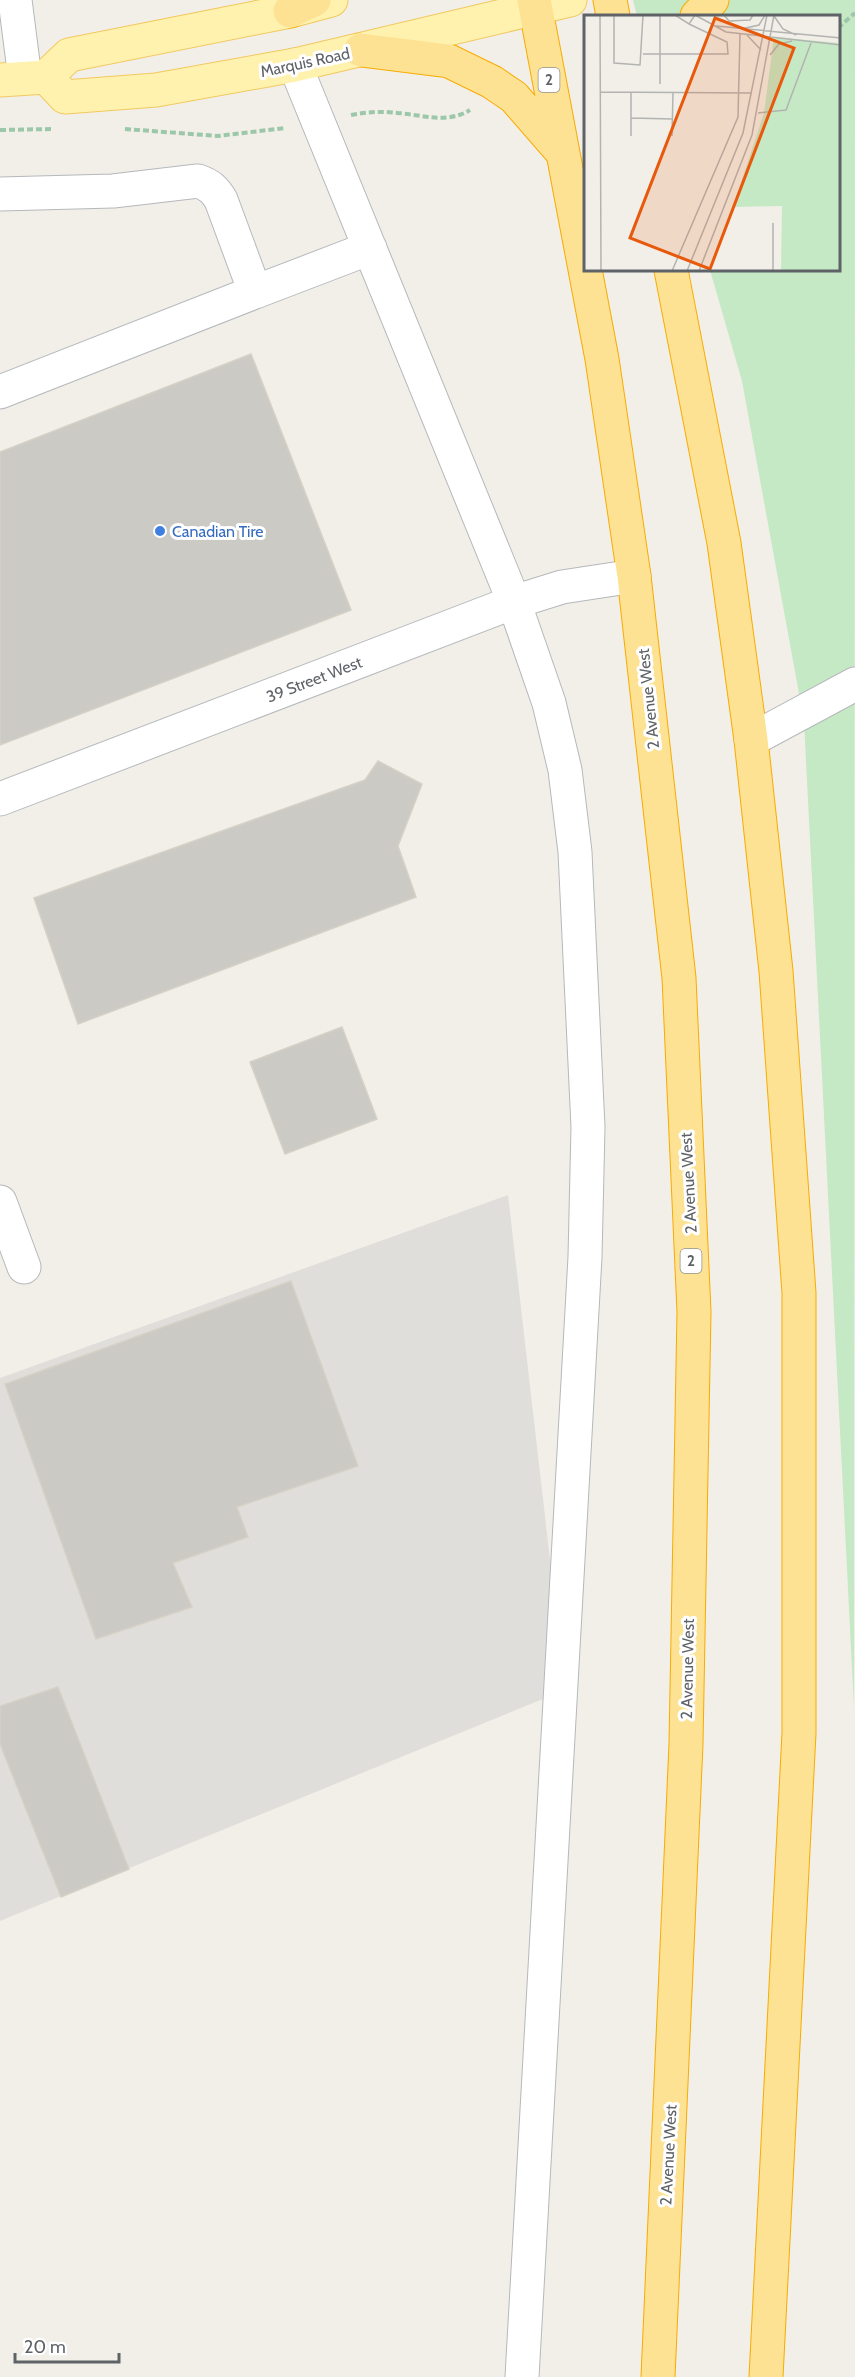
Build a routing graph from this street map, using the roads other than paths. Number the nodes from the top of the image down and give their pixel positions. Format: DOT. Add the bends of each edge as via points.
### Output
graph roads {
  1 [pos="15,0"];
  2 [pos="331,0"];
  3 [pos="570,0"];
  4 [pos="610,0"];
  5 [pos="712,0"];
  6 [pos="535,4"];
  7 [pos="302,6"];
  8 [pos="613,15"];
  9 [pos="698,15"];
  10 [pos="361,50"];
  11 [pos="295,65"];
  12 [pos="24,78"];
  13 [pos="563,153"];
  14 [pos="0,194"];
  15 [pos="370,248"];
  16 [pos="584,264"];
  17 [pos="585,272"];
  18 [pos="671,272"];
  19 [pos="255,292"];
  20 [pos="0,392"];
  21 [pos="634,576"];
  22 [pos="514,602"];
  23 [pos="855,684"];
  24 [pos="751,740"];
  25 [pos="0,799"];
  26 [pos="0,1202"];
  27 [pos="24,1267"];
  28 [pos="522,2377"];
  29 [pos="658,2377"];
  30 [pos="766,2377"];
  1 -- 12 [label="street"];
  2 -- 7 [label="main road"];
  3 -- 6 [label="main road, Marquis Road"];
  4 -- 8 [label="highway"];
  5 -- 9 [label="highway"];
  6 -- 10 [label="main road, Marquis Road"];
  6 -- 13 [label="highway, 2 Avenue West / 2"];
  7 -- 12 [label="main road" via="69,55"];
  10 -- 11 [label="main road, Marquis Road"];
  10 -- 13 [label="highway" via="449,61 492,82 514,97"];
  11 -- 12 [label="main road, Marquis Road" via="156,90 65,97"];
  11 -- 15 [label="street"];
  13 -- 16 [label="highway, 2 Avenue West / 2"];
  14 -- 19 [label="street" via="113,190 198,181 208,184 221,200"];
  15 -- 19 [label="street"];
  15 -- 22 [label="street"];
  17 -- 21 [label="highway, 2 Avenue West / 2"];
  18 -- 24 [label="highway" via="724,543"];
  19 -- 20 [label="street"];
  21 -- 22 [label="street, 39 Street West" via="562,587"];
  21 -- 29 [label="highway, 2 Avenue West / 2" via="679,978 694,1312 686,1744"];
  22 -- 25 [label="street, 39 Street West"];
  22 -- 28 [label="street" via="549,703 565,770 575,852 588,1127 584,1269"];
  23 -- 24 [label="street"];
  24 -- 30 [label="highway" via="777,971 799,1293 799,1733"];
  26 -- 27 [label="street"];
}
